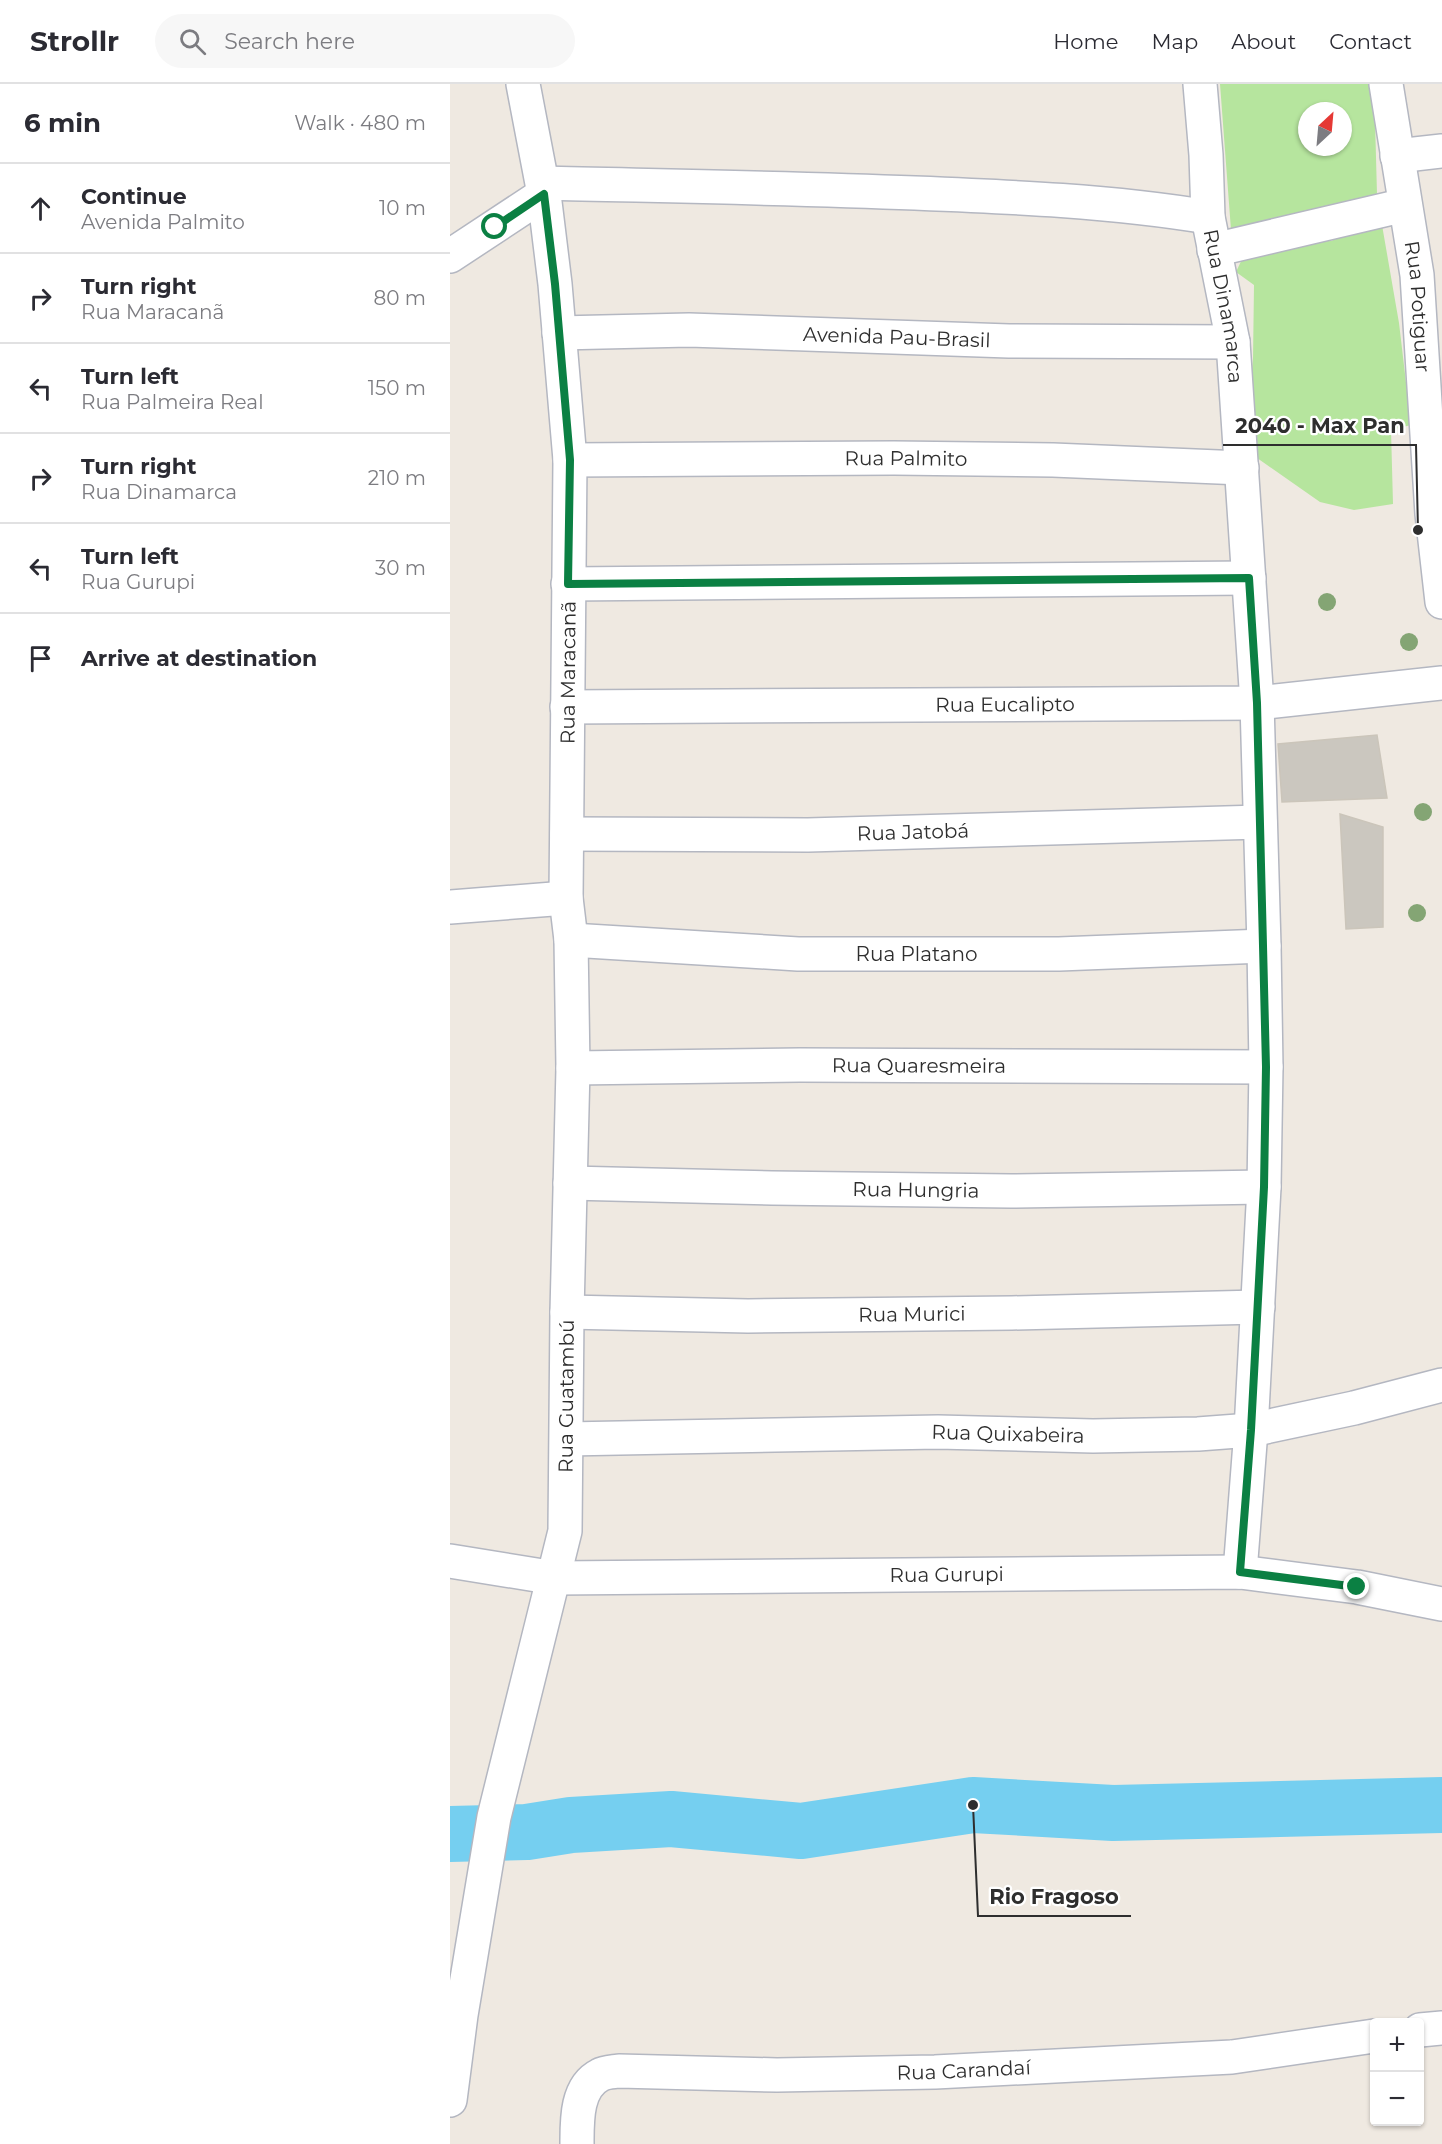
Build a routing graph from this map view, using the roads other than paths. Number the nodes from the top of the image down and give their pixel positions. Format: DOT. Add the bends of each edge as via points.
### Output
graph roads {
  1 [pos="523,84"];
  2 [pos="1200,84"];
  3 [pos="1386,84"];
  4 [pos="1442,151"];
  5 [pos="1397,156"];
  6 [pos="544,189"];
  7 [pos="1405,205"];
  8 [pos="1208,218"];
  9 [pos="1214,250"];
  10 [pos="450,256"];
  11 [pos="1429,274"];
  12 [pos="559,333"];
  13 [pos="1233,342"];
  14 [pos="1434,396"];
  15 [pos="570,460"];
  16 [pos="1242,468"];
  17 [pos="1437,514"];
  18 [pos="1249,578"];
  19 [pos="568,584"];
  20 [pos="1442,602"];
  21 [pos="1442,683"];
  22 [pos="1257,703"];
  23 [pos="567,707"];
  24 [pos="1260,822"];
  25 [pos="567,834"];
  26 [pos="566,898"];
  27 [pos="450,907"];
  28 [pos="570,940"];
  29 [pos="1263,946"];
  30 [pos="1266,1067"];
  31 [pos="573,1068"];
  32 [pos="570,1183"];
  33 [pos="1264,1187"];
  34 [pos="1258,1307"];
  35 [pos="567,1312"];
  36 [pos="1442,1384"];
  37 [pos="1251,1430"];
  38 [pos="567,1439"];
  39 [pos="450,1561"];
  40 [pos="1240,1572"];
  41 [pos="555,1578"];
  42 [pos="1442,1604"];
  43 [pos="1442,2028"];
  44 [pos="1424,2030"];
  45 [pos="1370,2037"];
  46 [pos="450,2100"];
  47 [pos="577,2129"];
  1 -- 6 [label="street, Rua Maracanã"];
  2 -- 8 [label="street, Rua Dinamarca"];
  3 -- 5 [label="street, Rua Potiguar"];
  4 -- 5 [label="street"];
  5 -- 7 [label="street, Rua Potiguar"];
  6 -- 8 [label="street" via="815,189 1036,198 1149,207"];
  6 -- 10 [label="street"];
  6 -- 12 [label="street, Rua Maracanã"];
  7 -- 9 [label="street"];
  7 -- 11 [label="street, Rua Potiguar"];
  8 -- 9 [label="street, Rua Dinamarca"];
  9 -- 13 [label="street, Rua Dinamarca"];
  11 -- 14 [label="street, Rua Potiguar"];
  12 -- 13 [label="street, Avenida Pau-Brasil" via="689,330 1009,341"];
  12 -- 15 [label="street, Rua Maracanã"];
  13 -- 16 [label="street, Rua Dinamarca"];
  14 -- 17 [label="street, Rua Potiguar"];
  15 -- 16 [label="street, Rua Palmito" via="894,458"];
  15 -- 19 [label="street, Rua Maracanã"];
  16 -- 18 [label="street, Rua Dinamarca"];
  17 -- 20 [label="street, Rua Potiguar"];
  18 -- 19 [label="street"];
  18 -- 22 [label="street, Rua Dinamarca"];
  19 -- 23 [label="street, Rua Maracanã"];
  21 -- 22 [label="street, Rua Eucalipto"];
  22 -- 23 [label="street, Rua Eucalipto"];
  22 -- 24 [label="street, Rua Dinamarca"];
  23 -- 25 [label="street, Rua Maracanã"];
  24 -- 25 [label="street, Rua Jatobá" via="808,835"];
  24 -- 29 [label="street, Rua Dinamarca"];
  25 -- 26 [label="street, Rua Maracanã"];
  26 -- 27 [label="street"];
  26 -- 28 [label="street, Rua Maracanã"];
  28 -- 29 [label="street, Rua Platano" via="798,954 1059,954"];
  28 -- 31 [label="street, Rua Guatambú"];
  29 -- 30 [label="street, Rua Dinamarca"];
  30 -- 31 [label="street, Rua Quaresmeira"];
  30 -- 33 [label="street, Rua Dinamarca"];
  31 -- 32 [label="street, Rua Guatambú"];
  32 -- 33 [label="street, Rua Hungria" via="1011,1191"];
  32 -- 35 [label="street, Rua Guatambú"];
  33 -- 34 [label="street, Rua Dinamarca"];
  34 -- 35 [label="street, Rua Murici" via="748,1316"];
  34 -- 37 [label="street, Rua Dinamarca"];
  35 -- 38 [label="street, Rua Guatambú"];
  36 -- 37 [label="street, Rua Quixabeira"];
  37 -- 38 [label="street, Rua Quixabeira" via="1104,1436 938,1432"];
  37 -- 40 [label="street, Rua Dinamarca"];
  38 -- 41 [label="street, Rua Guatambú" via="565,1532"];
  39 -- 41 [label="street, Rua Gurupi"];
  40 -- 41 [label="street, Rua Gurupi"];
  40 -- 42 [label="street, Rua Gurupi" via="1357,1587"];
  41 -- 46 [label="street, Rua Guatambú" via="492,1831 460,2015"];
  43 -- 44 [label="street"];
  45 -- 47 [label="street, Rua Carandaí" via="1232,2057 1016,2068 777,2075 619,2071 601,2074 588,2085"];
}
